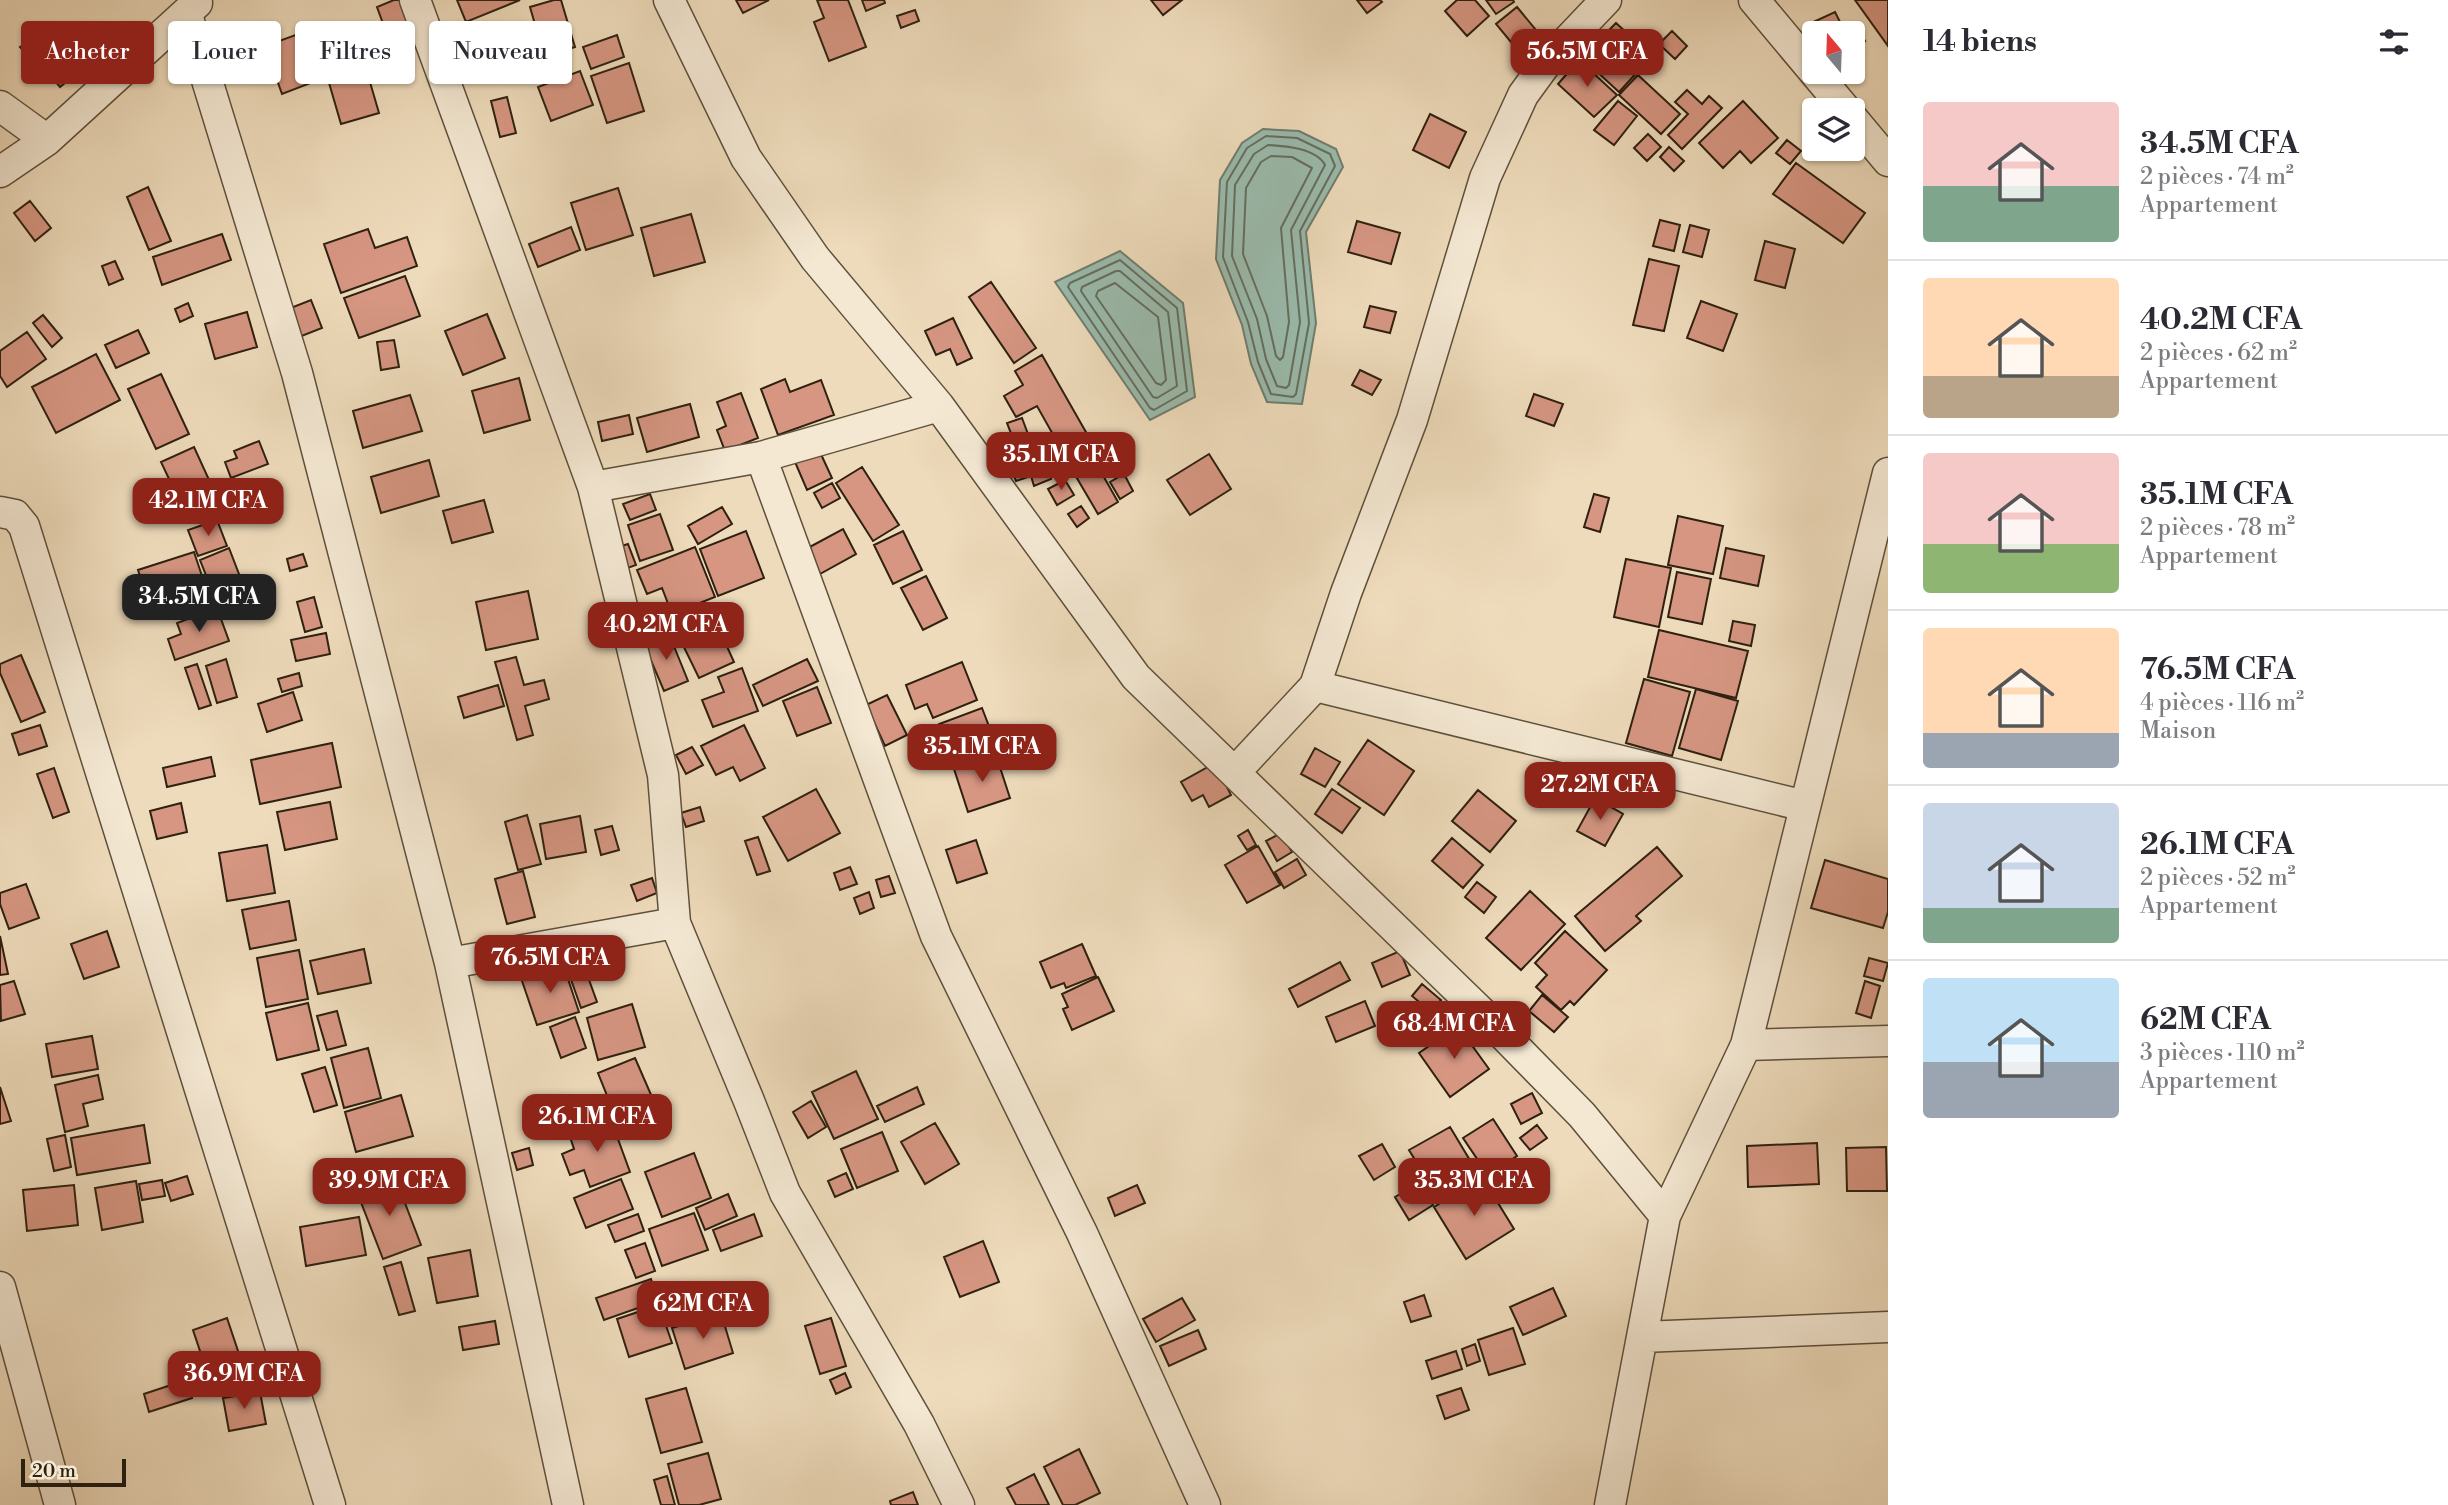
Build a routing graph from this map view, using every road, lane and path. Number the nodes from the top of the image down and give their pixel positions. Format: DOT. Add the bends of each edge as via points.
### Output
graph roads {
  1 [pos="415,0"];
  2 [pos="669,0"];
  3 [pos="1606,0"];
  4 [pos="1754,0"];
  5 [pos="193,7"];
  6 [pos="1836,98"];
  7 [pos="0,106"];
  8 [pos="1865,133"];
  9 [pos="47,140"];
  10 [pos="1888,161"];
  11 [pos="0,172"];
  12 [pos="939,406"];
  13 [pos="761,457"];
  14 [pos="1888,473"];
  15 [pos="593,487"];
  16 [pos="0,512"];
  17 [pos="1315,686"];
  18 [pos="1235,772"];
  19 [pos="1805,806"];
  20 [pos="676,923"];
  21 [pos="450,963"];
  22 [pos="1888,1041"];
  23 [pos="1746,1045"];
  24 [pos="1665,1216"];
  25 [pos="0,1287"];
  26 [pos="1888,1327"];
  27 [pos="1642,1337"];
  28 [pos="60,1505"];
  29 [pos="330,1505"];
  30 [pos="568,1505"];
  31 [pos="959,1505"];
  32 [pos="1205,1505"];
  33 [pos="1610,1505"];
  1 -- 15 [label="street"];
  2 -- 12 [label="street" via="746,158 815,258"];
  3 -- 17 [label="street" via="1547,62 1523,95 1485,178 1412,420"];
  4 -- 6 [label="street"];
  5 -- 9 [label="street"];
  5 -- 21 [label="street" via="296,373"];
  7 -- 9 [label="street"];
  8 -- 10 [label="street"];
  9 -- 11 [label="street"];
  12 -- 13 [label="street"];
  12 -- 18 [label="street" via="1136,677"];
  13 -- 15 [label="street"];
  13 -- 32 [label="street" via="936,936 1082,1233"];
  14 -- 19 [label="street"];
  15 -- 20 [label="street" via="663,775"];
  16 -- 29 [label="street" via="15,515 24,526"];
  17 -- 18 [label="street"];
  17 -- 19 [label="street"];
  18 -- 24 [label="street" via="1563,1096"];
  19 -- 23 [label="street"];
  20 -- 21 [label="street"];
  20 -- 31 [label="street" via="785,1193 919,1424"];
  21 -- 30 [label="street"];
  22 -- 23 [label="street"];
  23 -- 24 [label="street"];
  24 -- 27 [label="street"];
  25 -- 28 [label="street"];
  26 -- 27 [label="street"];
  27 -- 33 [label="street"];
}
